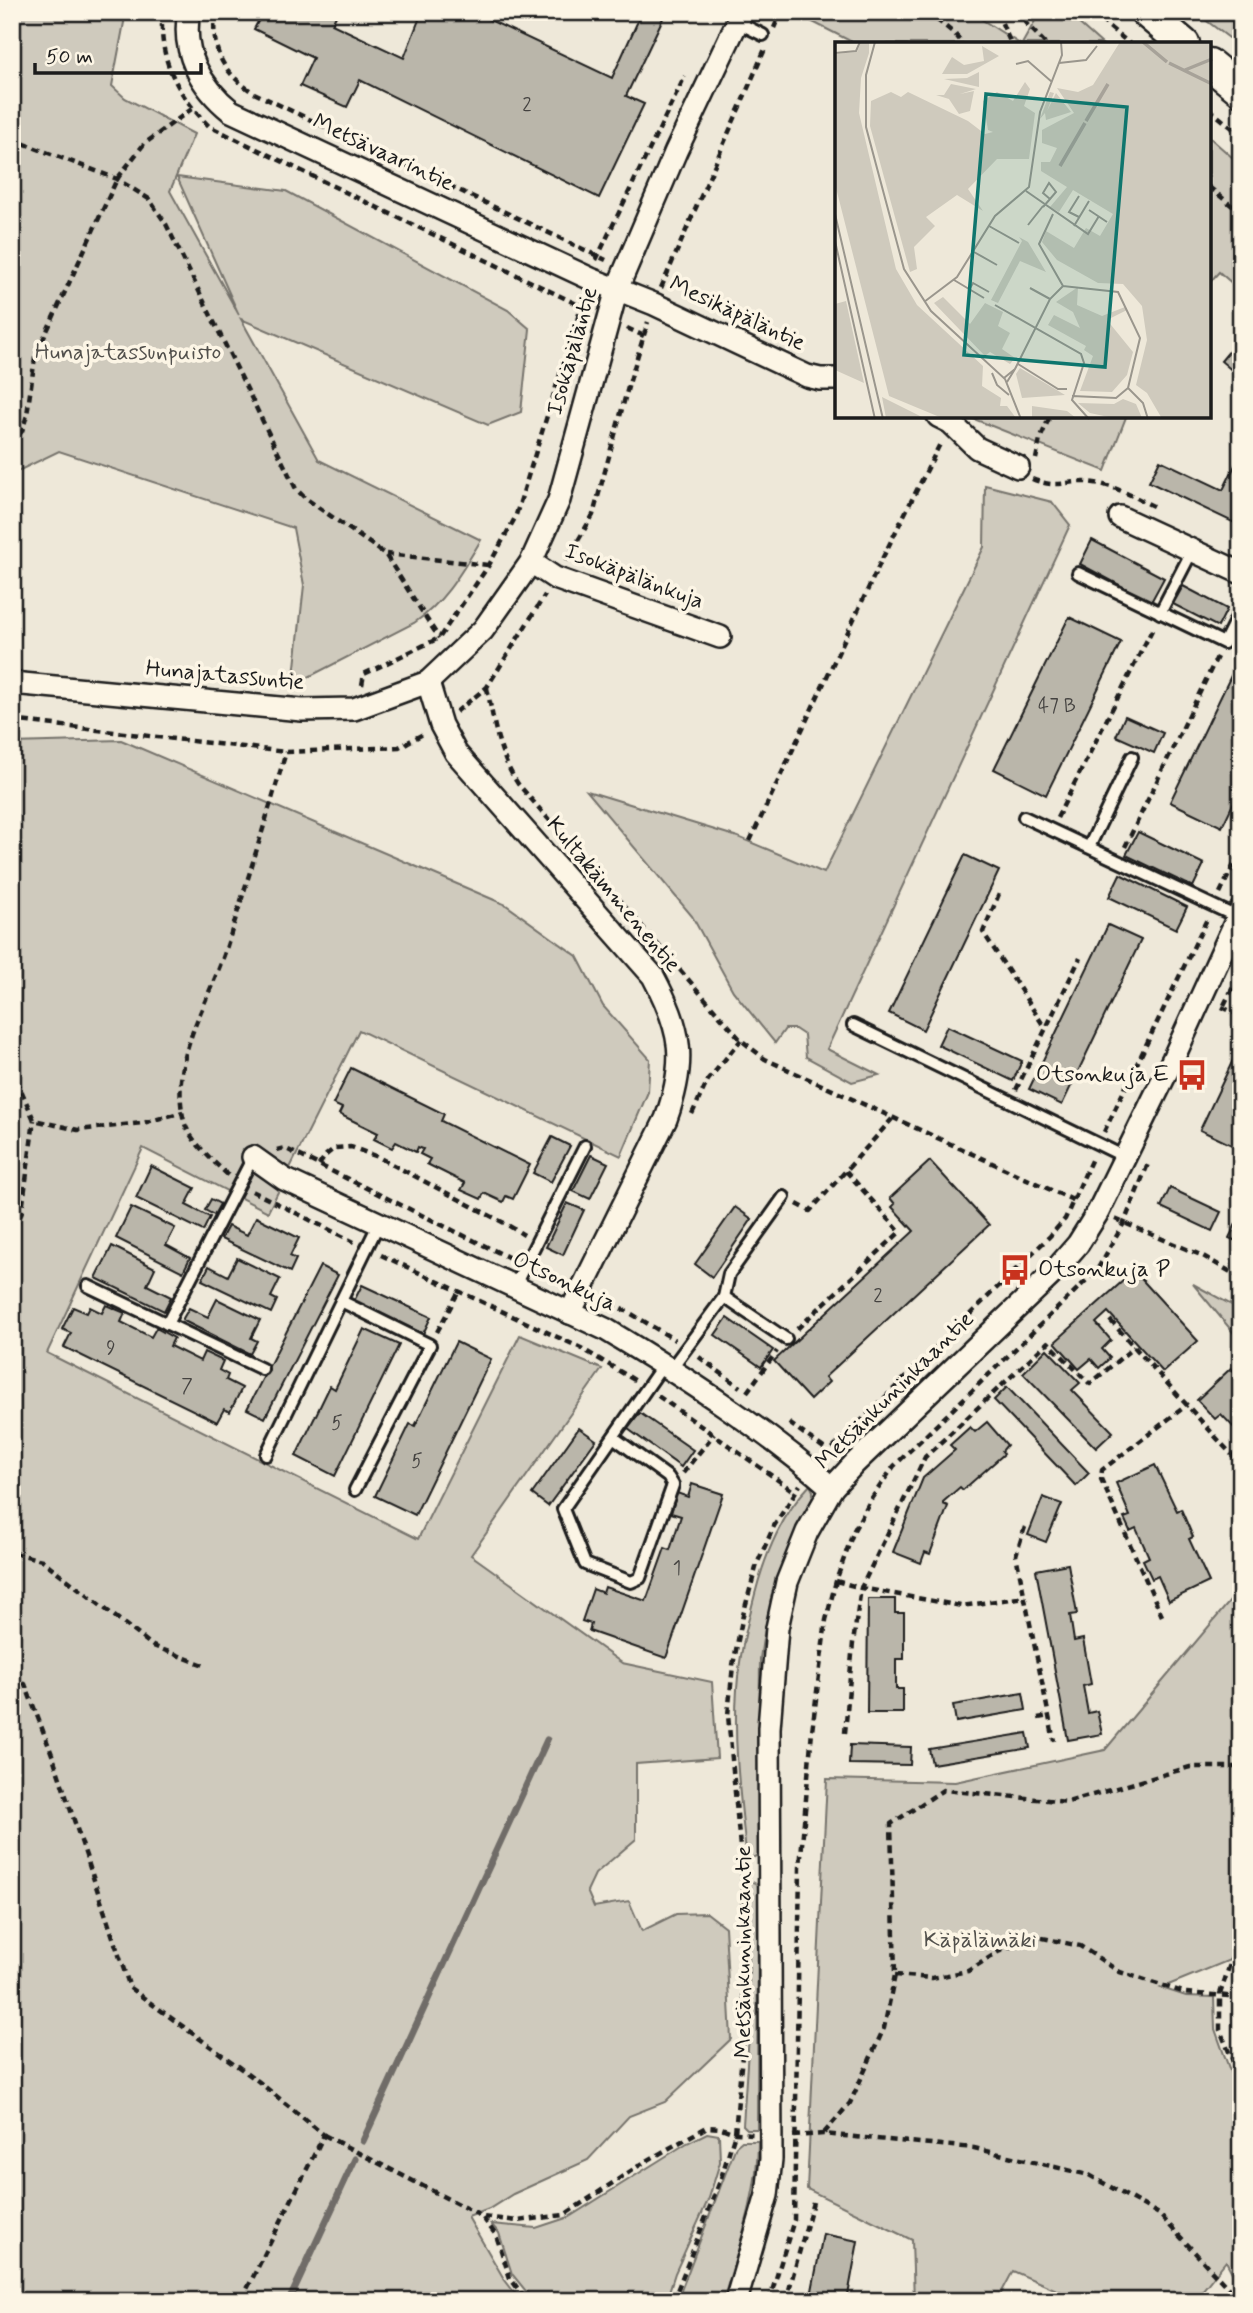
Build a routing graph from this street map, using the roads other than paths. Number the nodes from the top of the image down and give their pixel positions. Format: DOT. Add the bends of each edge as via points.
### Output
graph roads {
  1 [pos="189,12"];
  2 [pos="1146,12"];
  3 [pos="739,17"];
  4 [pos="764,35"];
  5 [pos="1182,42"];
  6 [pos="1211,66"];
  7 [pos="1241,90"];
  8 [pos="617,289"];
  9 [pos="835,379"];
  10 [pos="944,419"];
  11 [pos="1018,467"];
  12 [pos="1121,517"];
  13 [pos="1192,551"];
  14 [pos="531,562"];
  15 [pos="1078,573"];
  16 [pos="1241,573"];
  17 [pos="1241,609"];
  18 [pos="1160,612"];
  19 [pos="719,637"];
  20 [pos="428,682"];
  21 [pos="12,684"];
  22 [pos="1132,757"];
  23 [pos="1024,817"];
  24 [pos="1089,847"];
  25 [pos="1239,914"];
  26 [pos="853,1025"];
  27 [pos="585,1146"];
  28 [pos="253,1157"];
  29 [pos="1125,1157"];
  30 [pos="784,1197"];
  31 [pos="379,1223"];
  32 [pos="88,1286"];
  33 [pos="514,1287"];
  34 [pos="724,1297"];
  35 [pos="341,1301"];
  36 [pos="570,1312"];
  37 [pos="167,1324"];
  38 [pos="786,1339"];
  39 [pos="667,1367"];
  40 [pos="261,1369"];
  41 [pos="613,1437"];
  42 [pos="266,1455"];
  43 [pos="832,1489"];
  44 [pos="355,1490"];
  45 [pos="736,2301"];
  1 -- 8 [label="street, Metsävaarintie" via="191,58 209,90 231,111"];
  2 -- 5 [label="street"];
  3 -- 4 [label="lane"];
  3 -- 8 [label="street, Isokäpäläntie"];
  6 -- 7 [label="street"];
  8 -- 9 [label="street, Mesikäpäläntie" via="807,376"];
  8 -- 14 [label="street, Isokäpäläntie" via="559,500"];
  10 -- 11 [label="street" via="977,448"];
  12 -- 13 [label="street"];
  13 -- 16 [label="street"];
  13 -- 18 [label="lane"];
  14 -- 19 [label="street, Isokäpälänkuja" via="555,578"];
  14 -- 20 [label="street, Isokäpäläntie" via="483,630"];
  15 -- 18 [label="lane"];
  17 -- 18 [label="lane" via="1224,643"];
  20 -- 21 [label="street, Hunajatassuntie" via="354,709 302,710"];
  20 -- 36 [label="street, Kultakämmenentie" via="441,725 456,753 653,976 677,1031 680,1058 666,1119"];
  22 -- 24 [label="lane"];
  23 -- 24 [label="lane"];
  24 -- 25 [label="lane"];
  25 -- 29 [label="street, Metsänkuninkaantie"];
  26 -- 29 [label="lane"];
  27 -- 33 [label="lane"];
  28 -- 31 [label="street, Otsonkuja" via="284,1179"];
  28 -- 37 [label="lane"];
  29 -- 43 [label="street, Metsänkuninkaantie" via="1078,1244 1051,1275"];
  30 -- 34 [label="lane" via="729,1274"];
  31 -- 33 [label="street, Otsonkuja"];
  31 -- 35 [label="lane"];
  32 -- 37 [label="lane"];
  33 -- 36 [label="street, Otsonkuja"];
  34 -- 38 [label="lane"];
  34 -- 39 [label="lane"];
  35 -- 42 [label="lane"];
  35 -- 44 [label="lane" via="430,1345"];
  36 -- 39 [label="street, Otsonkuja"];
  37 -- 40 [label="lane"];
  39 -- 41 [label="lane"];
  39 -- 43 [label="street, Otsonkuja"];
  41 -- 41 [label="lane" via="563,1509 585,1564 631,1582 640,1577 673,1485"];
  43 -- 45 [label="street, Metsänkuninkaantie" via="807,1532 787,1582 777,1628 769,1728 771,2136 767,2195"];
}
